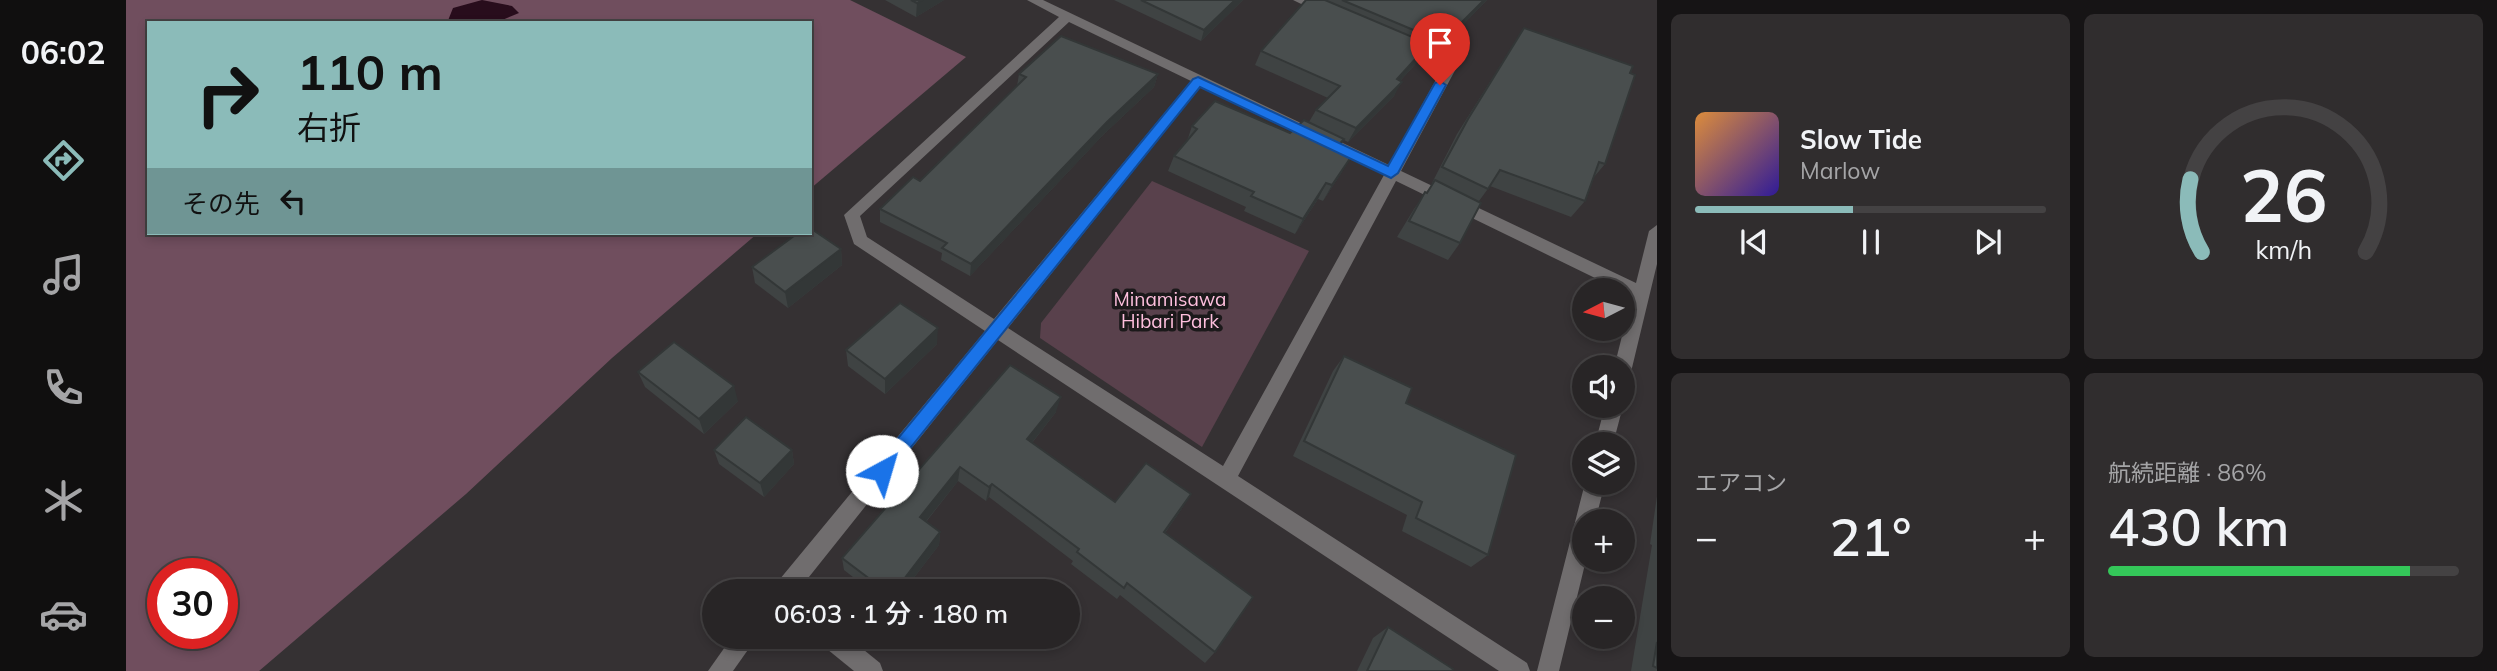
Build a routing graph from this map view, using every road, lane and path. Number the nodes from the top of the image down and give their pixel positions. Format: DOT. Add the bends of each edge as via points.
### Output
graph roads {
  1 [pos="1033,0"];
  2 [pos="1299,0"];
  3 [pos="1337,16"];
  4 [pos="1067,17"];
  5 [pos="1388,37"];
  6 [pos="1198,81"];
  7 [pos="1391,173"];
  8 [pos="1657,231"];
  9 [pos="1642,293"];
  10 [pos="997,330"];
  11 [pos="1626,355"];
  12 [pos="1226,479"];
  13 [pos="1573,572"];
  14 [pos="794,579"];
  15 [pos="736,649"];
  16 [pos="845,649"];
  17 [pos="719,671"];
  18 [pos="872,671"];
  19 [pos="1519,671"];
  20 [pos="1548,671"];
  1 -- 4 [label="street"];
  2 -- 3 [label="street"];
  4 -- 6 [label="street"];
  4 -- 10 [label="street" via="852,215 860,240"];
  5 -- 7 [label="street" via="1452,63"];
  6 -- 7 [label="street"];
  6 -- 10 [label="street"];
  7 -- 9 [label="street"];
  7 -- 12 [label="street"];
  8 -- 9 [label="street"];
  9 -- 11 [label="street"];
  10 -- 12 [label="street"];
  10 -- 14 [label="street"];
  12 -- 19 [label="street"];
  13 -- 20 [label="street"];
  15 -- 17 [label="street"];
  16 -- 18 [label="street"];
}
